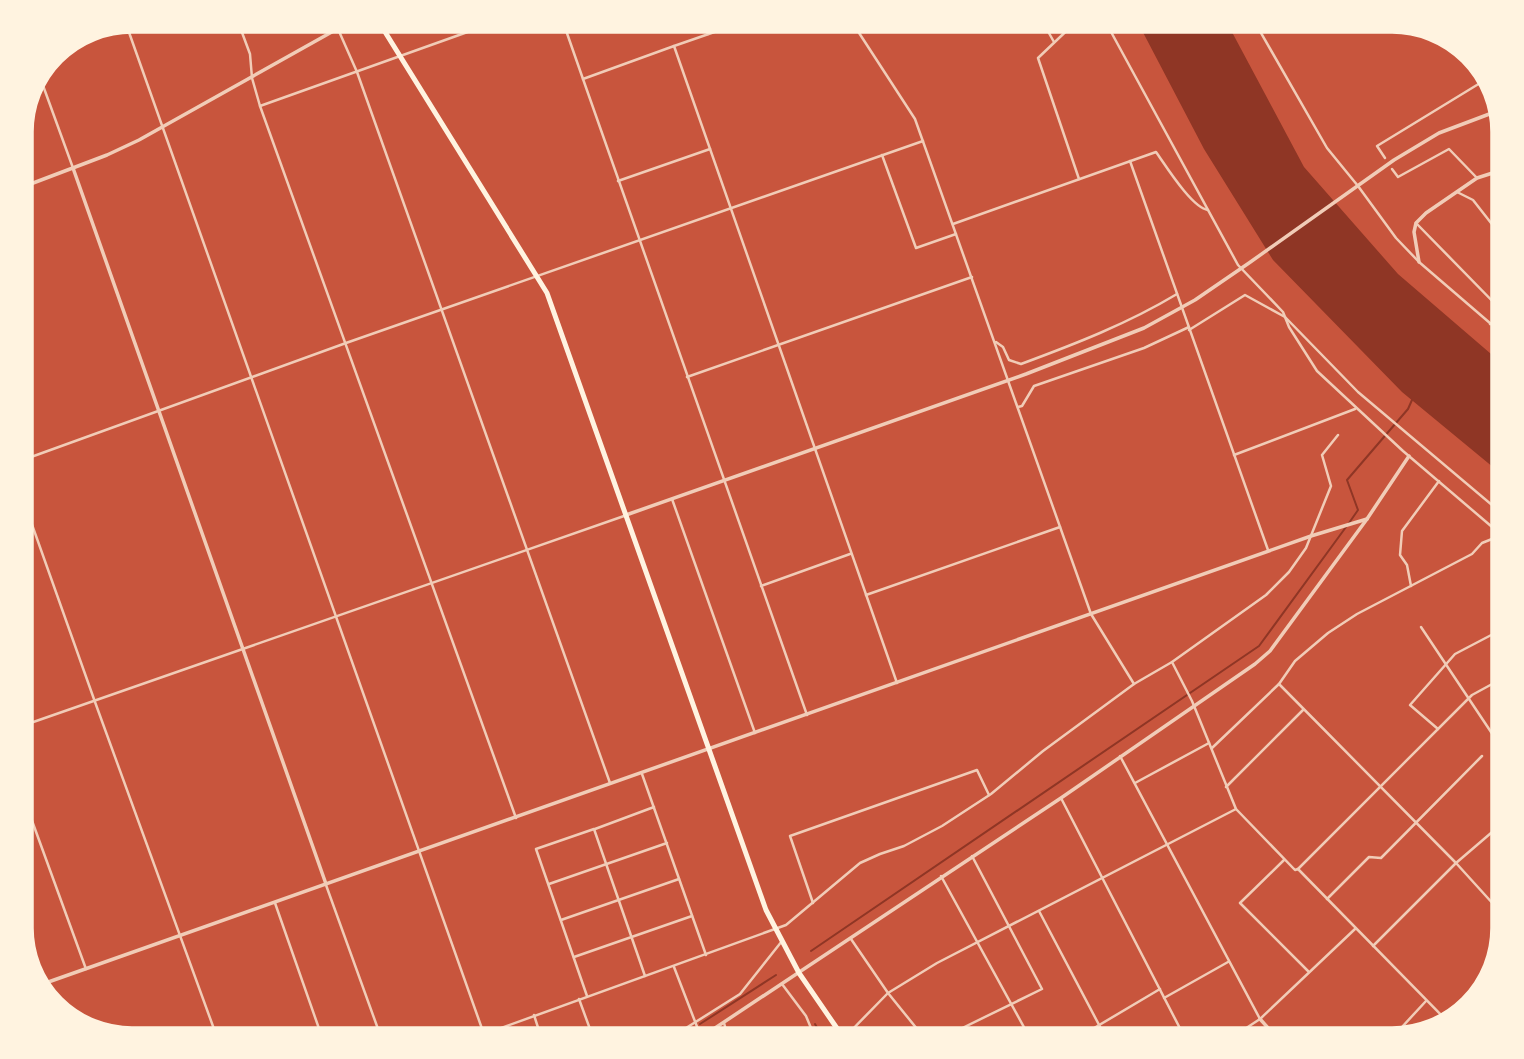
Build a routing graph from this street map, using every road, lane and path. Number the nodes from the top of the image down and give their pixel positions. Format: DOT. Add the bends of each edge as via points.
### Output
graph roads {
  1 [pos="129,32"];
  2 [pos="242,32"];
  3 [pos="333,32"];
  4 [pos="339,32"];
  5 [pos="385,32"];
  6 [pos="467,32"];
  7 [pos="567,32"];
  8 [pos="714,32"];
  9 [pos="858,32"];
  10 [pos="1048,32"];
  11 [pos="1065,32"];
  12 [pos="1111,32"];
  13 [pos="1261,32"];
  14 [pos="708,34"];
  15 [pos="1054,42"];
  16 [pos="674,46"];
  17 [pos="399,56"];
  18 [pos="356,72"];
  19 [pos="252,78"];
  20 [pos="583,79"];
  21 [pos="1480,83"];
  22 [pos="43,85"];
  23 [pos="260,106"];
  24 [pos="1491,113"];
  25 [pos="164,127"];
  26 [pos="923,141"];
  27 [pos="710,149"];
  28 [pos="882,155"];
  29 [pos="1385,159"];
  30 [pos="1130,161"];
  31 [pos="73,168"];
  32 [pos="1392,169"];
  33 [pos="1492,173"];
  34 [pos="1477,178"];
  35 [pos="1079,179"];
  36 [pos="618,181"];
  37 [pos="32,183"];
  38 [pos="1358,186"];
  39 [pos="1456,191"];
  40 [pos="731,208"];
  41 [pos="1208,210"];
  42 [pos="1416,223"];
  43 [pos="953,224"];
  44 [pos="1492,224"];
  45 [pos="956,234"];
  46 [pos="638,241"];
  47 [pos="1419,262"];
  48 [pos="1241,269"];
  49 [pos="538,277"];
  50 [pos="972,277"];
  51 [pos="1177,294"];
  52 [pos="1492,301"];
  53 [pos="440,310"];
  54 [pos="1285,317"];
  55 [pos="1490,324"];
  56 [pos="1189,328"];
  57 [pos="994,340"];
  58 [pos="346,343"];
  59 [pos="779,345"];
  60 [pos="687,377"];
  61 [pos="250,378"];
  62 [pos="1008,380"];
  63 [pos="1018,408"];
  64 [pos="1356,408"];
  65 [pos="159,410"];
  66 [pos="1338,435"];
  67 [pos="814,448"];
  68 [pos="1234,455"];
  69 [pos="32,456"];
  70 [pos="1409,456"];
  71 [pos="724,480"];
  72 [pos="1439,481"];
  73 [pos="672,499"];
  74 [pos="1492,505"];
  75 [pos="626,515"];
  76 [pos="1367,519"];
  77 [pos="32,525"];
  78 [pos="1060,527"];
  79 [pos="1492,527"];
  80 [pos="1311,536"];
  81 [pos="1492,540"];
  82 [pos="527,549"];
  83 [pos="1268,551"];
  84 [pos="851,553"];
  85 [pos="430,583"];
  86 [pos="761,586"];
  87 [pos="1411,586"];
  88 [pos="866,596"];
  89 [pos="1091,614"];
  90 [pos="337,617"];
  91 [pos="1421,628"];
  92 [pos="1492,635"];
  93 [pos="244,649"];
  94 [pos="1172,662"];
  95 [pos="1446,665"];
  96 [pos="897,682"];
  97 [pos="1134,684"];
  98 [pos="1279,684"];
  99 [pos="1492,684"];
  100 [pos="1468,698"];
  101 [pos="95,702"];
  102 [pos="1194,707"];
  103 [pos="1303,709"];
  104 [pos="807,715"];
  105 [pos="32,723"];
  106 [pos="1438,729"];
  107 [pos="755,733"];
  108 [pos="1492,734"];
  109 [pos="1209,743"];
  110 [pos="709,749"];
  111 [pos="1211,749"];
  112 [pos="1120,756"];
  113 [pos="1482,756"];
  114 [pos="642,774"];
  115 [pos="1135,784"];
  116 [pos="611,785"];
  117 [pos="1226,787"];
  118 [pos="1379,788"];
  119 [pos="989,795"];
  120 [pos="1061,798"];
  121 [pos="654,807"];
  122 [pos="1236,809"];
  123 [pos="516,818"];
  124 [pos="32,821"];
  125 [pos="1415,823"];
  126 [pos="594,829"];
  127 [pos="1492,832"];
  128 [pos="667,843"];
  129 [pos="1166,844"];
  130 [pos="420,852"];
  131 [pos="972,856"];
  132 [pos="1284,860"];
  133 [pos="1455,863"];
  134 [pos="606,864"];
  135 [pos="1298,869"];
  136 [pos="941,876"];
  137 [pos="1102,878"];
  138 [pos="679,879"];
  139 [pos="326,884"];
  140 [pos="549,884"];
  141 [pos="1327,899"];
  142 [pos="619,901"];
  143 [pos="275,902"];
  144 [pos="813,903"];
  145 [pos="1492,903"];
  146 [pos="1039,911"];
  147 [pos="692,916"];
  148 [pos="561,920"];
  149 [pos="1010,926"];
  150 [pos="1356,928"];
  151 [pos="775,930"];
  152 [pos="180,937"];
  153 [pos="632,937"];
  154 [pos="851,939"];
  155 [pos="782,941"];
  156 [pos="978,943"];
  157 [pos="1373,946"];
  158 [pos="706,955"];
  159 [pos="574,957"];
  160 [pos="1228,962"];
  161 [pos="674,967"];
  162 [pos="86,969"];
  163 [pos="1308,971"];
  164 [pos="799,973"];
  165 [pos="645,976"];
  166 [pos="48,982"];
  167 [pos="782,984"];
  168 [pos="1160,989"];
  169 [pos="888,993"];
  170 [pos="587,996"];
  171 [pos="1164,998"];
  172 [pos="579,999"];
  173 [pos="1426,1000"];
  174 [pos="1012,1003"];
  175 [pos="534,1015"];
  176 [pos="1441,1015"];
  177 [pos="1260,1019"];
  178 [pos="695,1021"];
  179 [pos="724,1022"];
  180 [pos="1099,1025"];
  181 [pos="1401,1027"];
  182 [pos="214,1028"];
  183 [pos="319,1028"];
  184 [pos="378,1028"];
  185 [pos="482,1028"];
  186 [pos="500,1028"];
  187 [pos="538,1028"];
  188 [pos="590,1028"];
  189 [pos="685,1028"];
  190 [pos="697,1028"];
  191 [pos="715,1028"];
  192 [pos="726,1028"];
  193 [pos="811,1028"];
  194 [pos="837,1028"];
  195 [pos="855,1028"];
  196 [pos="916,1028"];
  197 [pos="962,1028"];
  198 [pos="1025,1028"];
  199 [pos="1094,1028"];
  200 [pos="1101,1028"];
  201 [pos="1180,1028"];
  202 [pos="1246,1028"];
  203 [pos="1268,1028"];
  1 -- 25 [label="street"];
  2 -- 19 [label="street"];
  3 -- 19 [label="street"];
  4 -- 18 [label="street"];
  5 -- 17 [label="highway"];
  6 -- 17 [label="street"];
  7 -- 20 [label="street"];
  8 -- 14 [label="street"];
  9 -- 26 [label="street" via="915,119"];
  10 -- 15 [label="street"];
  11 -- 15 [label="street"];
  12 -- 41 [label="street"];
  13 -- 38 [label="street" via="1327,148"];
  14 -- 16 [label="street"];
  15 -- 35 [label="street" via="1038,58"];
  16 -- 20 [label="street"];
  16 -- 27 [label="street"];
  17 -- 18 [label="street"];
  17 -- 49 [label="highway"];
  18 -- 23 [label="street"];
  18 -- 53 [label="street"];
  19 -- 23 [label="street"];
  19 -- 25 [label="street"];
  20 -- 36 [label="street"];
  21 -- 29 [label="street" via="1377,146"];
  22 -- 31 [label="street"];
  23 -- 58 [label="street"];
  24 -- 38 [label="street" via="1439,133"];
  25 -- 31 [label="street"];
  25 -- 61 [label="street"];
  26 -- 28 [label="street"];
  26 -- 43 [label="street"];
  27 -- 36 [label="street"];
  27 -- 40 [label="street"];
  28 -- 40 [label="street"];
  28 -- 45 [label="street" via="916,248"];
  30 -- 35 [label="street"];
  30 -- 41 [label="street" via="1156,152 1181,187"];
  30 -- 51 [label="street"];
  31 -- 37 [label="street"];
  31 -- 65 [label="street"];
  32 -- 34 [label="street" via="1398,177 1449,149"];
  33 -- 34 [label="street"];
  34 -- 39 [label="street"];
  35 -- 43 [label="street"];
  36 -- 46 [label="street"];
  38 -- 47 [label="street" via="1396,239"];
  38 -- 48 [label="street"];
  39 -- 42 [label="street"];
  39 -- 44 [label="street" via="1473,200"];
  40 -- 46 [label="street"];
  40 -- 59 [label="street"];
  41 -- 48 [label="street"];
  42 -- 47 [label="street"];
  42 -- 52 [label="street"];
  43 -- 45 [label="street"];
  45 -- 50 [label="street"];
  46 -- 49 [label="street"];
  46 -- 60 [label="street"];
  47 -- 55 [label="street"];
  48 -- 54 [label="street"];
  48 -- 62 [label="street" via="1144,328"];
  49 -- 53 [label="street"];
  49 -- 75 [label="highway"];
  50 -- 57 [label="street"];
  50 -- 59 [label="street"];
  51 -- 56 [label="street"];
  51 -- 57 [label="street" via="1093,338 1021,363 1009,360"];
  53 -- 58 [label="street"];
  53 -- 82 [label="street"];
  54 -- 56 [label="street" via="1245,295"];
  54 -- 64 [label="street" via="1317,371"];
  54 -- 74 [label="street" via="1358,392"];
  56 -- 63 [label="street" via="1034,386"];
  56 -- 68 [label="street"];
  57 -- 62 [label="street"];
  58 -- 61 [label="street"];
  58 -- 85 [label="street"];
  59 -- 60 [label="street"];
  59 -- 67 [label="street"];
  60 -- 71 [label="street"];
  61 -- 65 [label="street"];
  61 -- 90 [label="street"];
  62 -- 63 [label="street"];
  62 -- 67 [label="street"];
  63 -- 78 [label="street"];
  64 -- 68 [label="street"];
  64 -- 70 [label="street"];
  65 -- 69 [label="street"];
  65 -- 93 [label="street"];
  66 -- 80 [label="street" via="1322,455 1331,486"];
  67 -- 71 [label="street"];
  67 -- 84 [label="street"];
  68 -- 83 [label="street"];
  70 -- 72 [label="street"];
  70 -- 76 [label="street"];
  71 -- 73 [label="street"];
  71 -- 86 [label="street"];
  72 -- 79 [label="street"];
  72 -- 87 [label="street" via="1402,531 1400,555"];
  73 -- 75 [label="street"];
  73 -- 107 [label="street"];
  75 -- 82 [label="street"];
  75 -- 110 [label="highway"];
  76 -- 80 [label="street"];
  76 -- 102 [label="street" via="1270,651"];
  77 -- 101 [label="street"];
  78 -- 88 [label="street"];
  78 -- 89 [label="street"];
  80 -- 83 [label="street"];
  80 -- 94 [label="street" via="1289,572 1266,595"];
  81 -- 87 [label="street"];
  82 -- 85 [label="street"];
  82 -- 116 [label="street"];
  83 -- 89 [label="street"];
  84 -- 86 [label="street"];
  84 -- 88 [label="street"];
  85 -- 90 [label="street"];
  85 -- 123 [label="street"];
  86 -- 104 [label="street"];
  87 -- 98 [label="street" via="1328,634 1295,661"];
  88 -- 96 [label="street"];
  89 -- 96 [label="street"];
  89 -- 97 [label="street"];
  90 -- 93 [label="street"];
  90 -- 130 [label="street"];
  91 -- 95 [label="street"];
  92 -- 95 [label="street" via="1455,654"];
  93 -- 101 [label="street"];
  93 -- 139 [label="street"];
  94 -- 97 [label="street"];
  94 -- 102 [label="street"];
  95 -- 100 [label="street"];
  95 -- 106 [label="street" via="1410,705"];
  96 -- 104 [label="street"];
  97 -- 119 [label="street"];
  98 -- 103 [label="street"];
  98 -- 111 [label="street"];
  99 -- 100 [label="street"];
  100 -- 106 [label="street"];
  100 -- 108 [label="street"];
  101 -- 105 [label="street"];
  101 -- 152 [label="street"];
  102 -- 109 [label="street"];
  102 -- 112 [label="street"];
  103 -- 117 [label="street"];
  103 -- 118 [label="street"];
  104 -- 107 [label="street"];
  106 -- 118 [label="street"];
  107 -- 110 [label="street"];
  109 -- 111 [label="street"];
  109 -- 115 [label="street"];
  110 -- 114 [label="street"];
  110 -- 151 [label="highway"];
  111 -- 117 [label="street"];
  112 -- 115 [label="street"];
  112 -- 120 [label="street"];
  113 -- 125 [label="street"];
  114 -- 116 [label="street"];
  114 -- 121 [label="street"];
  115 -- 129 [label="street"];
  116 -- 123 [label="street"];
  117 -- 122 [label="street"];
  118 -- 125 [label="street"];
  118 -- 135 [label="street"];
  119 -- 144 [label="street" via="942,826 860,863"];
  119 -- 144 [label="street" via="977,770 790,836"];
  120 -- 131 [label="street"];
  120 -- 137 [label="street"];
  121 -- 126 [label="street"];
  121 -- 128 [label="street"];
  122 -- 129 [label="street"];
  122 -- 132 [label="street"];
  123 -- 130 [label="street"];
  124 -- 162 [label="street"];
  125 -- 133 [label="street"];
  125 -- 141 [label="street" via="1381,858 1369,857"];
  126 -- 134 [label="street"];
  126 -- 140 [label="street" via="536,849"];
  127 -- 133 [label="street"];
  128 -- 134 [label="street"];
  128 -- 138 [label="street"];
  129 -- 137 [label="street"];
  129 -- 160 [label="street"];
  130 -- 139 [label="street"];
  130 -- 185 [label="street"];
  131 -- 136 [label="street"];
  131 -- 149 [label="street"];
  132 -- 135 [label="street"];
  132 -- 163 [label="street" via="1240,903"];
  133 -- 145 [label="street"];
  133 -- 157 [label="street"];
  134 -- 140 [label="street"];
  134 -- 142 [label="street"];
  135 -- 141 [label="street"];
  136 -- 154 [label="street"];
  136 -- 156 [label="street"];
  137 -- 146 [label="street"];
  137 -- 168 [label="street"];
  138 -- 142 [label="street"];
  138 -- 147 [label="street"];
  139 -- 143 [label="street"];
  139 -- 184 [label="street"];
  140 -- 148 [label="street"];
  141 -- 150 [label="street"];
  142 -- 148 [label="street"];
  142 -- 153 [label="street"];
  143 -- 152 [label="street"];
  143 -- 183 [label="street"];
  144 -- 151 [label="street"];
  146 -- 149 [label="street"];
  146 -- 180 [label="street"];
  147 -- 153 [label="street"];
  147 -- 158 [label="street"];
  148 -- 159 [label="street"];
  149 -- 156 [label="street"];
  149 -- 174 [label="street" via="1042,989"];
  150 -- 157 [label="street"];
  150 -- 163 [label="street"];
  151 -- 155 [label="highway"];
  151 -- 158 [label="street"];
  152 -- 162 [label="street"];
  152 -- 182 [label="street"];
  153 -- 159 [label="street"];
  153 -- 165 [label="street"];
  154 -- 164 [label="street"];
  154 -- 169 [label="street"];
  155 -- 164 [label="highway"];
  155 -- 178 [label="street" via="740,994"];
  156 -- 169 [label="street"];
  156 -- 174 [label="street"];
  157 -- 173 [label="street"];
  158 -- 161 [label="street"];
  159 -- 170 [label="street"];
  160 -- 171 [label="street"];
  160 -- 177 [label="street"];
  161 -- 165 [label="street"];
  161 -- 178 [label="street"];
  162 -- 166 [label="street"];
  163 -- 177 [label="street"];
  164 -- 167 [label="street"];
  164 -- 194 [label="highway"];
  165 -- 170 [label="street"];
  167 -- 179 [label="street"];
  167 -- 193 [label="street"];
  168 -- 171 [label="street"];
  168 -- 180 [label="street"];
  169 -- 195 [label="street"];
  169 -- 196 [label="street"];
  170 -- 172 [label="street"];
  171 -- 201 [label="street"];
  172 -- 175 [label="street"];
  172 -- 188 [label="street"];
  173 -- 176 [label="street"];
  173 -- 181 [label="street"];
  174 -- 197 [label="street"];
  174 -- 198 [label="street"];
  175 -- 186 [label="street"];
  175 -- 187 [label="street"];
  177 -- 202 [label="street"];
  177 -- 203 [label="street"];
  178 -- 189 [label="street"];
  178 -- 190 [label="street"];
  179 -- 191 [label="street"];
  179 -- 192 [label="street"];
  180 -- 199 [label="street"];
  180 -- 200 [label="street"];
}
